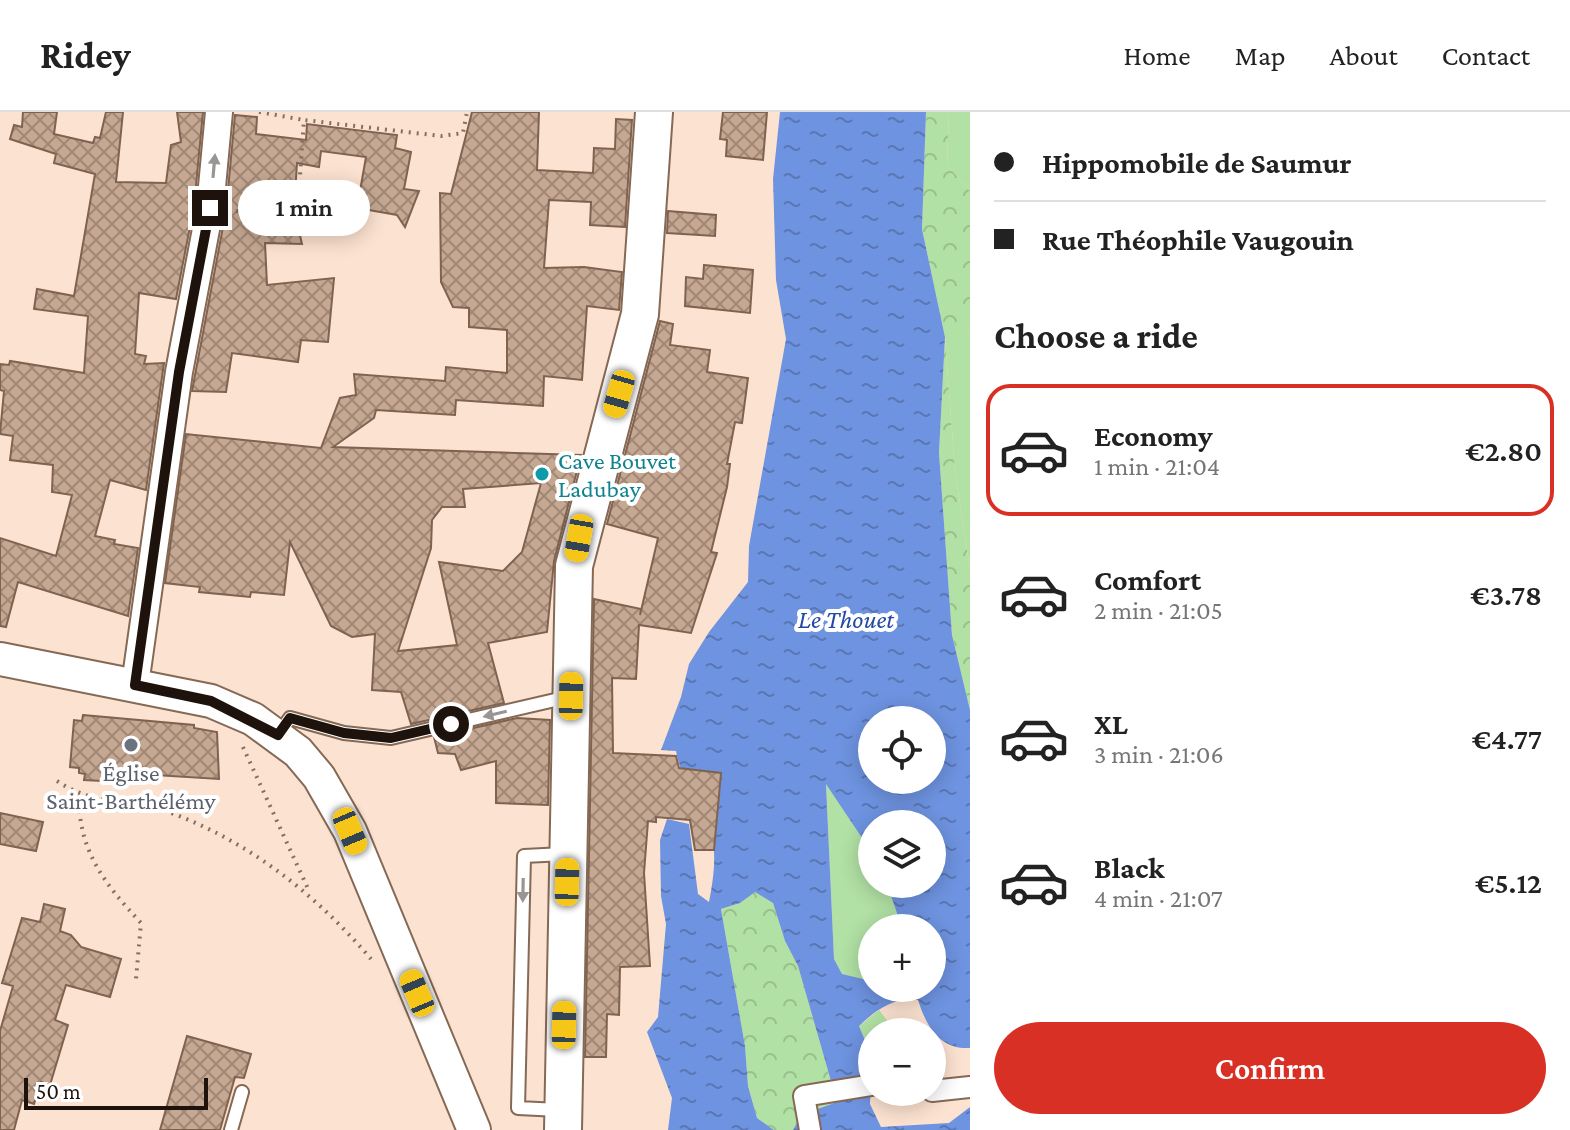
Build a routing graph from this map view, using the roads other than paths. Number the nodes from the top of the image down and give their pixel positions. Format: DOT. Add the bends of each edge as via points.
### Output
graph roads {
  1 [pos="219,112"];
  2 [pos="654,112"];
  3 [pos="0,659"];
  4 [pos="135,685"];
  5 [pos="571,696"];
  6 [pos="278,735"];
  7 [pos="858,1087"];
  8 [pos="970,1087"];
  9 [pos="946,1090"];
  10 [pos="242,1092"];
  11 [pos="562,1120"];
  12 [pos="231,1130"];
  13 [pos="474,1130"];
  14 [pos="810,1130"];
  4 -- 1 [label="street, one-way" via="179,372 210,208"];
  2 -- 5 [label="main road" via="640,314 574,566"];
  3 -- 4 [label="street"];
  4 -- 6 [label="street" via="211,701"];
  5 -- 6 [label="lane, one-way" via="391,738 344,733 290,718"];
  5 -- 11 [label="main road"];
  6 -- 13 [label="street" via="319,777 337,805"];
  7 -- 14 [label="street" via="804,1096"];
  8 -- 9 [label="street"];
  10 -- 12 [label="lane"];
}
